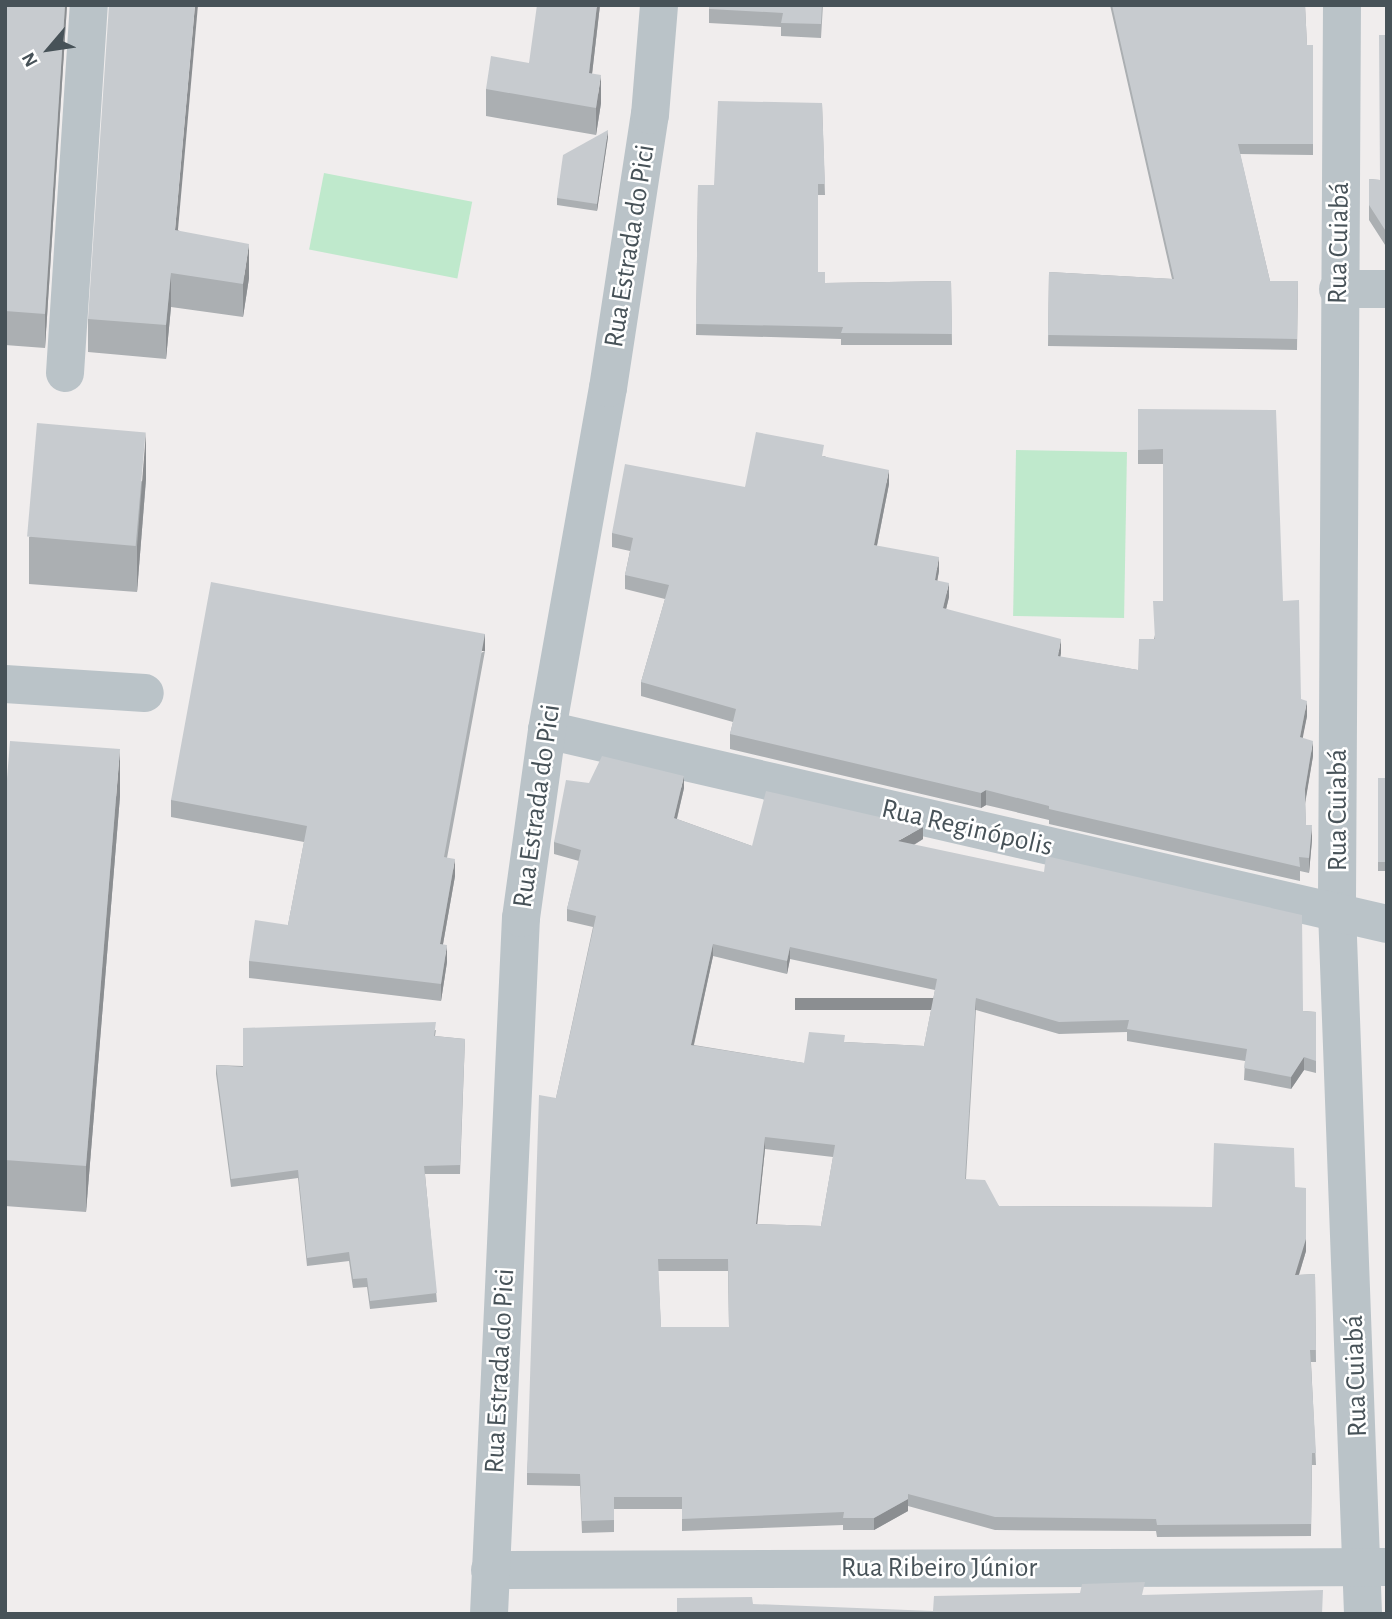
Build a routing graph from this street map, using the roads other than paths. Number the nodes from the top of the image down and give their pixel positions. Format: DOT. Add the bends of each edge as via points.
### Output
graph roads {
  1 [pos="89,5"];
  2 [pos="659,5"];
  3 [pos="1342,5"];
  4 [pos="1338,289"];
  5 [pos="1387,289"];
  6 [pos="65,373"];
  7 [pos="5,684"];
  8 [pos="145,693"];
  9 [pos="547,730"];
  10 [pos="1338,911"];
  11 [pos="1387,924"];
  12 [pos="1375,1567"];
  13 [pos="490,1570"];
  14 [pos="489,1614"];
  15 [pos="1363,1614"];
  1 -- 6 [label="street"];
  2 -- 9 [label="street, Rua Estrada do Pici" via="649,115 608,388"];
  3 -- 4 [label="street, Rua Cuiabá"];
  4 -- 5 [label="street"];
  4 -- 10 [label="street, Rua Cuiabá"];
  7 -- 8 [label="street"];
  9 -- 10 [label="street, Rua Reginópolis"];
  9 -- 13 [label="street, Rua Estrada do Pici" via="521,918"];
  10 -- 11 [label="street, Rua Reginópolis"];
  10 -- 12 [label="street, Rua Cuiabá"];
  12 -- 13 [label="street, Rua Ribeiro Júnior"];
  12 -- 15 [label="street, Rua Cuiabá"];
  13 -- 14 [label="street, Rua Estrada do Pici"];
}
